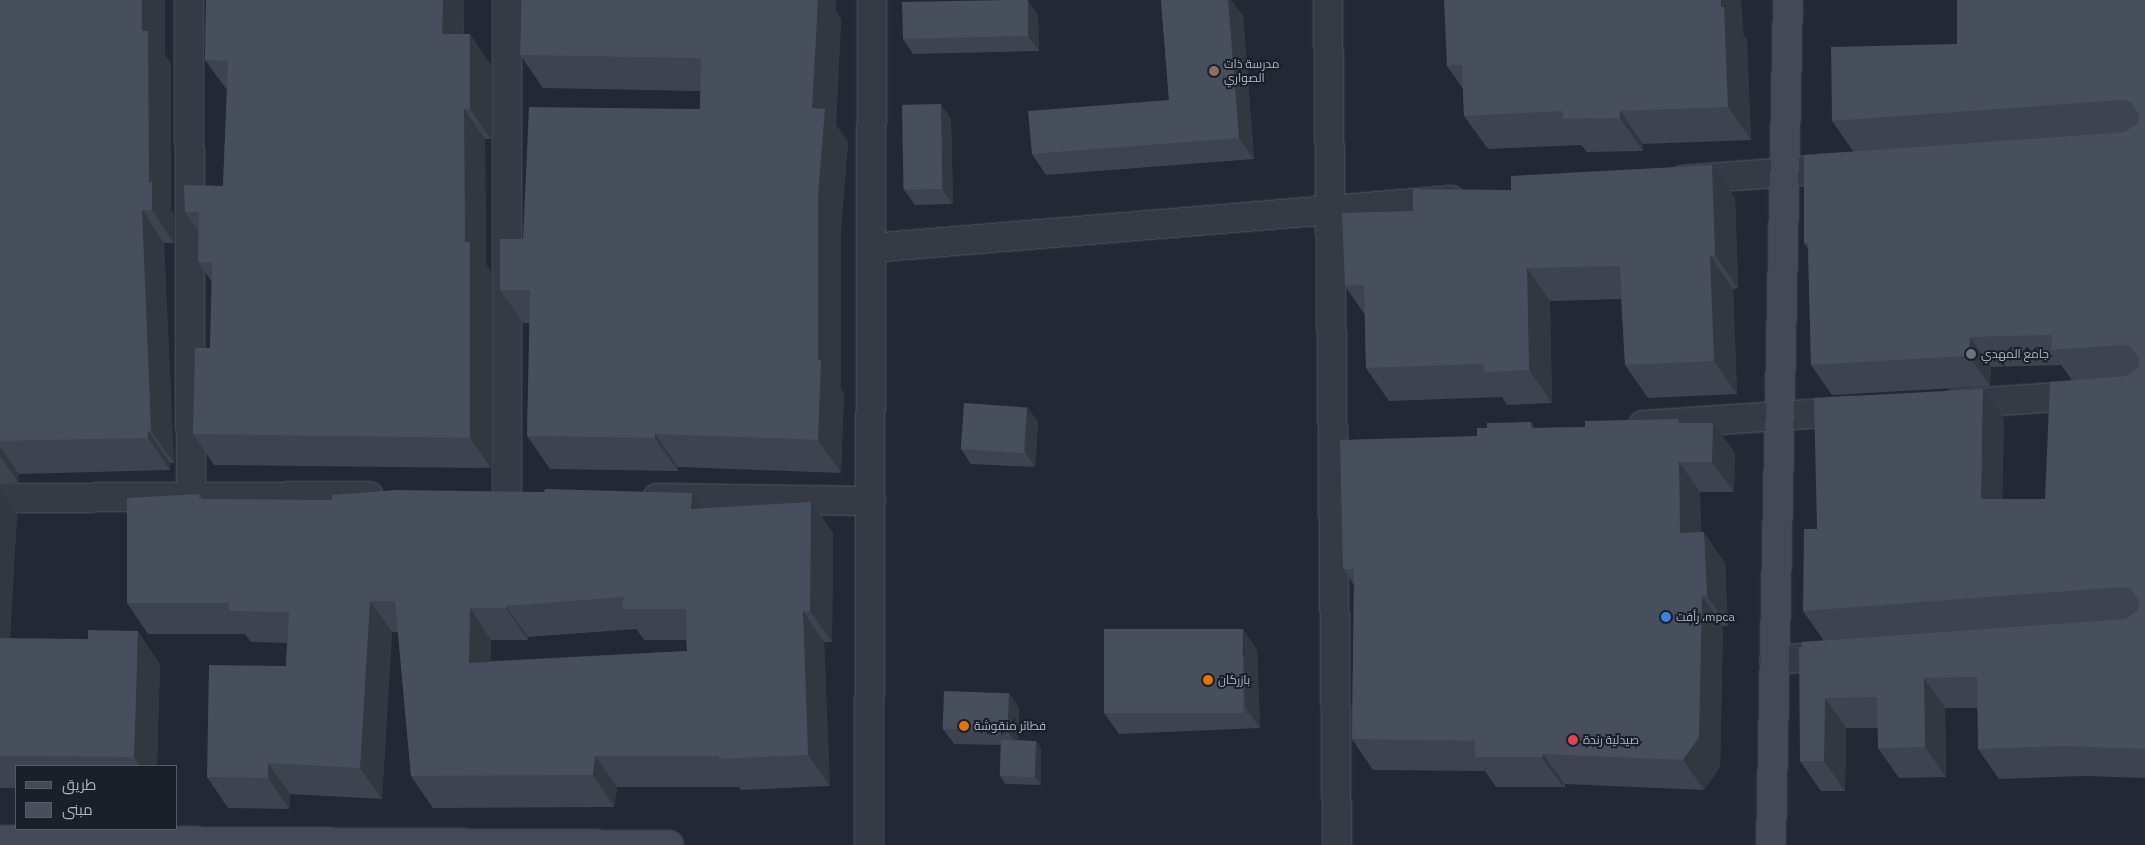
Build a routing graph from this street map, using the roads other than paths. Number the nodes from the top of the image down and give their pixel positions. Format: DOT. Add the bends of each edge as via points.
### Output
graph roads {
  1 [pos="189,0"];
  2 [pos="507,0"];
  3 [pos="872,0"];
  4 [pos="1328,0"];
  5 [pos="1788,0"];
  6 [pos="1872,166"];
  7 [pos="1784,172"];
  8 [pos="1656,183"];
  9 [pos="1479,198"];
  10 [pos="1331,210"];
  11 [pos="871,248"];
  12 [pos="2145,391"];
  13 [pos="1928,406"];
  14 [pos="1878,409"];
  15 [pos="1779,416"];
  16 [pos="1620,426"];
  17 [pos="1362,444"];
  18 [pos="1332,446"];
  19 [pos="398,496"];
  20 [pos="477,496"];
  21 [pos="507,496"];
  22 [pos="536,496"];
  23 [pos="191,497"];
  24 [pos="0,498"];
  25 [pos="634,498"];
  26 [pos="871,501"];
  27 [pos="1862,653"];
  28 [pos="1774,660"];
  29 [pos="0,840"];
  30 [pos="580,845"];
  31 [pos="668,845"];
  32 [pos="869,845"];
  33 [pos="1337,845"];
  34 [pos="1771,845"];
  1 -- 23 [label="street"];
  2 -- 21 [label="street"];
  3 -- 11 [label="street"];
  4 -- 10 [label="street"];
  5 -- 7 [label="main road"];
  6 -- 7 [label="street"];
  7 -- 8 [label="street"];
  7 -- 15 [label="main road"];
  9 -- 10 [label="street"];
  10 -- 11 [label="street"];
  10 -- 18 [label="street"];
  11 -- 26 [label="street"];
  12 -- 13 [label="street"];
  14 -- 15 [label="street"];
  15 -- 16 [label="street"];
  15 -- 28 [label="main road"];
  17 -- 18 [label="street"];
  18 -- 33 [label="street"];
  19 -- 23 [label="street"];
  20 -- 21 [label="street"];
  21 -- 22 [label="street"];
  23 -- 24 [label="street"];
  25 -- 26 [label="street"];
  26 -- 32 [label="street"];
  27 -- 28 [label="street"];
  28 -- 34 [label="main road"];
  29 -- 30 [label="main road"];
  30 -- 31 [label="main road"];
}
